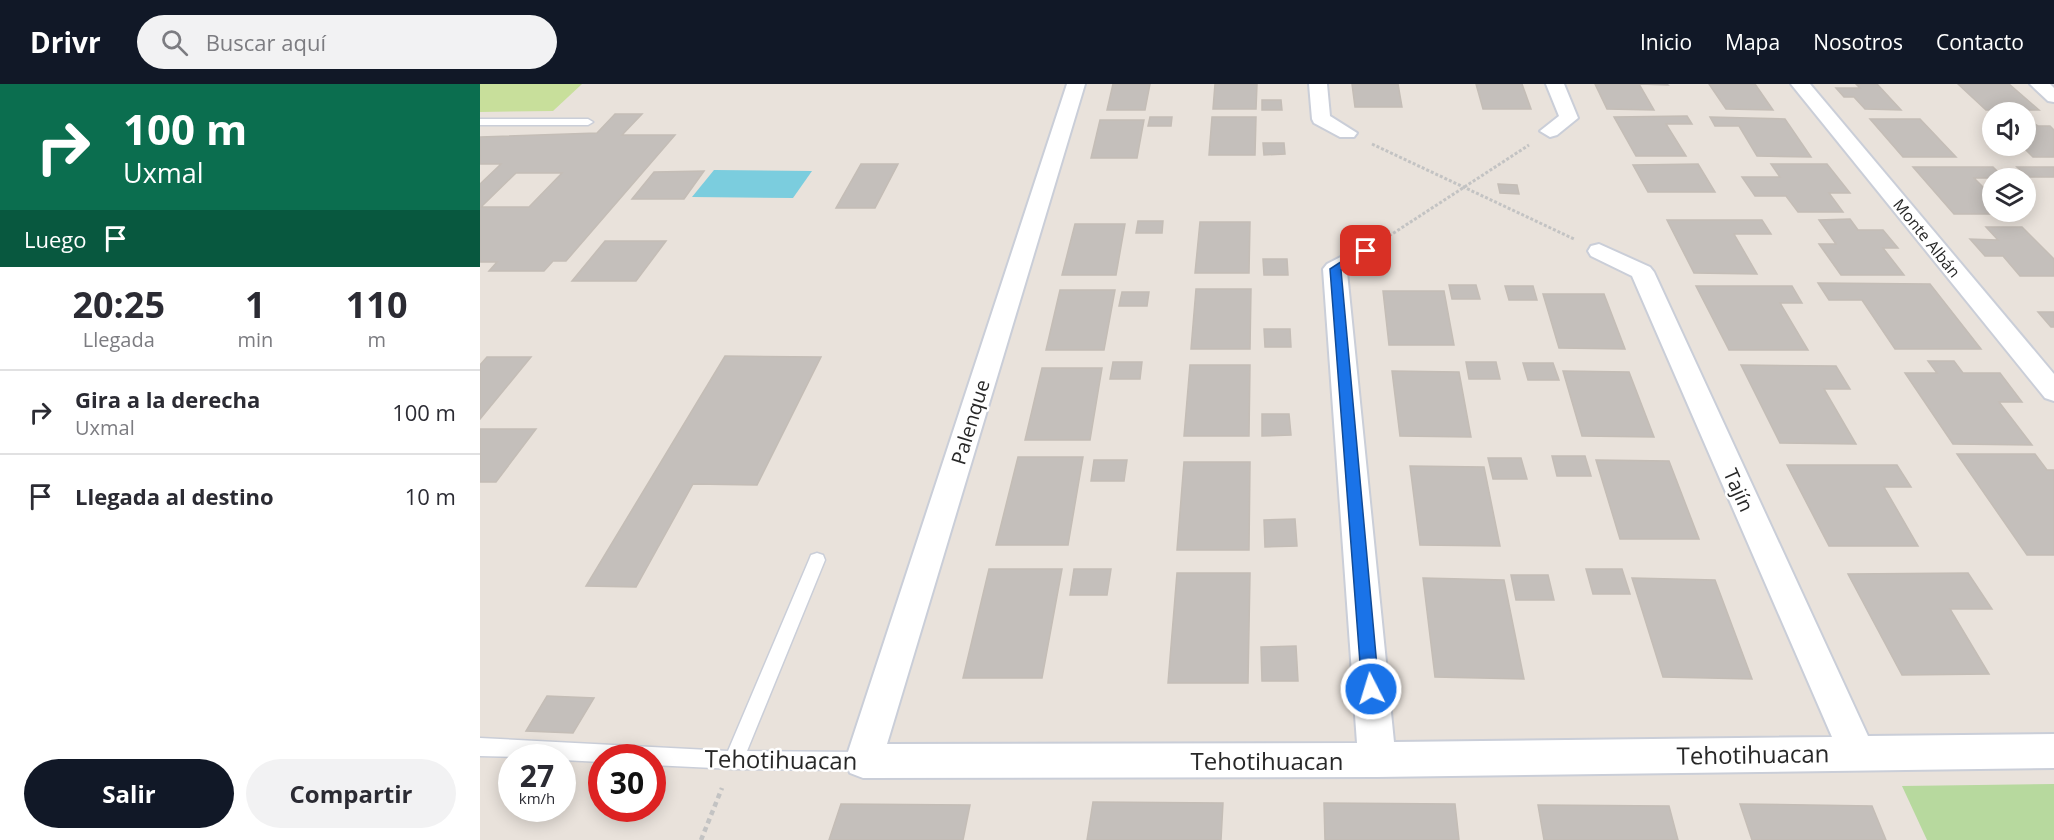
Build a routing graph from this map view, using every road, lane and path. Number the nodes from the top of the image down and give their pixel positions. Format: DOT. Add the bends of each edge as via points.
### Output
graph roads {
  1 [pos="1076,84"];
  2 [pos="1318,84"];
  3 [pos="1555,84"];
  4 [pos="1800,84"];
  5 [pos="2039,84"];
  6 [pos="2054,97"];
  7 [pos="480,122"];
  8 [pos="588,122"];
  9 [pos="1550,131"];
  10 [pos="1347,133"];
  11 [pos="1464,187"];
  12 [pos="1366,251"];
  13 [pos="1599,251"];
  14 [pos="2054,392"];
  15 [pos="817,560"];
  16 [pos="480,747"];
  17 [pos="2054,751"];
  18 [pos="1857,752"];
  19 [pos="734,759"];
  20 [pos="1377,759"];
  21 [pos="863,761"];
  22 [pos="701,840"];
  1 -- 21 [label="street, Palenque"];
  2 -- 10 [label="street" via="1321,119"];
  3 -- 9 [label="street" via="1569,118"];
  4 -- 14 [label="street, Monte Albán"];
  5 -- 6 [label="street"];
  7 -- 8 [label="lane"];
  9 -- 11 [label="path"];
  10 -- 11 [label="path"];
  11 -- 12 [label="path"];
  11 -- 13 [label="path"];
  12 -- 20 [label="street" via="1335,269"];
  13 -- 18 [label="street, Tajín" via="1642,272"];
  15 -- 19 [label="lane"];
  16 -- 19 [label="lane, Tehotihuacan"];
  17 -- 18 [label="street, Tehotihuacan"];
  18 -- 20 [label="street, Tehotihuacan"];
  19 -- 21 [label="lane, Tehotihuacan"];
  19 -- 22 [label="path"];
  20 -- 21 [label="street, Tehotihuacan"];
}
